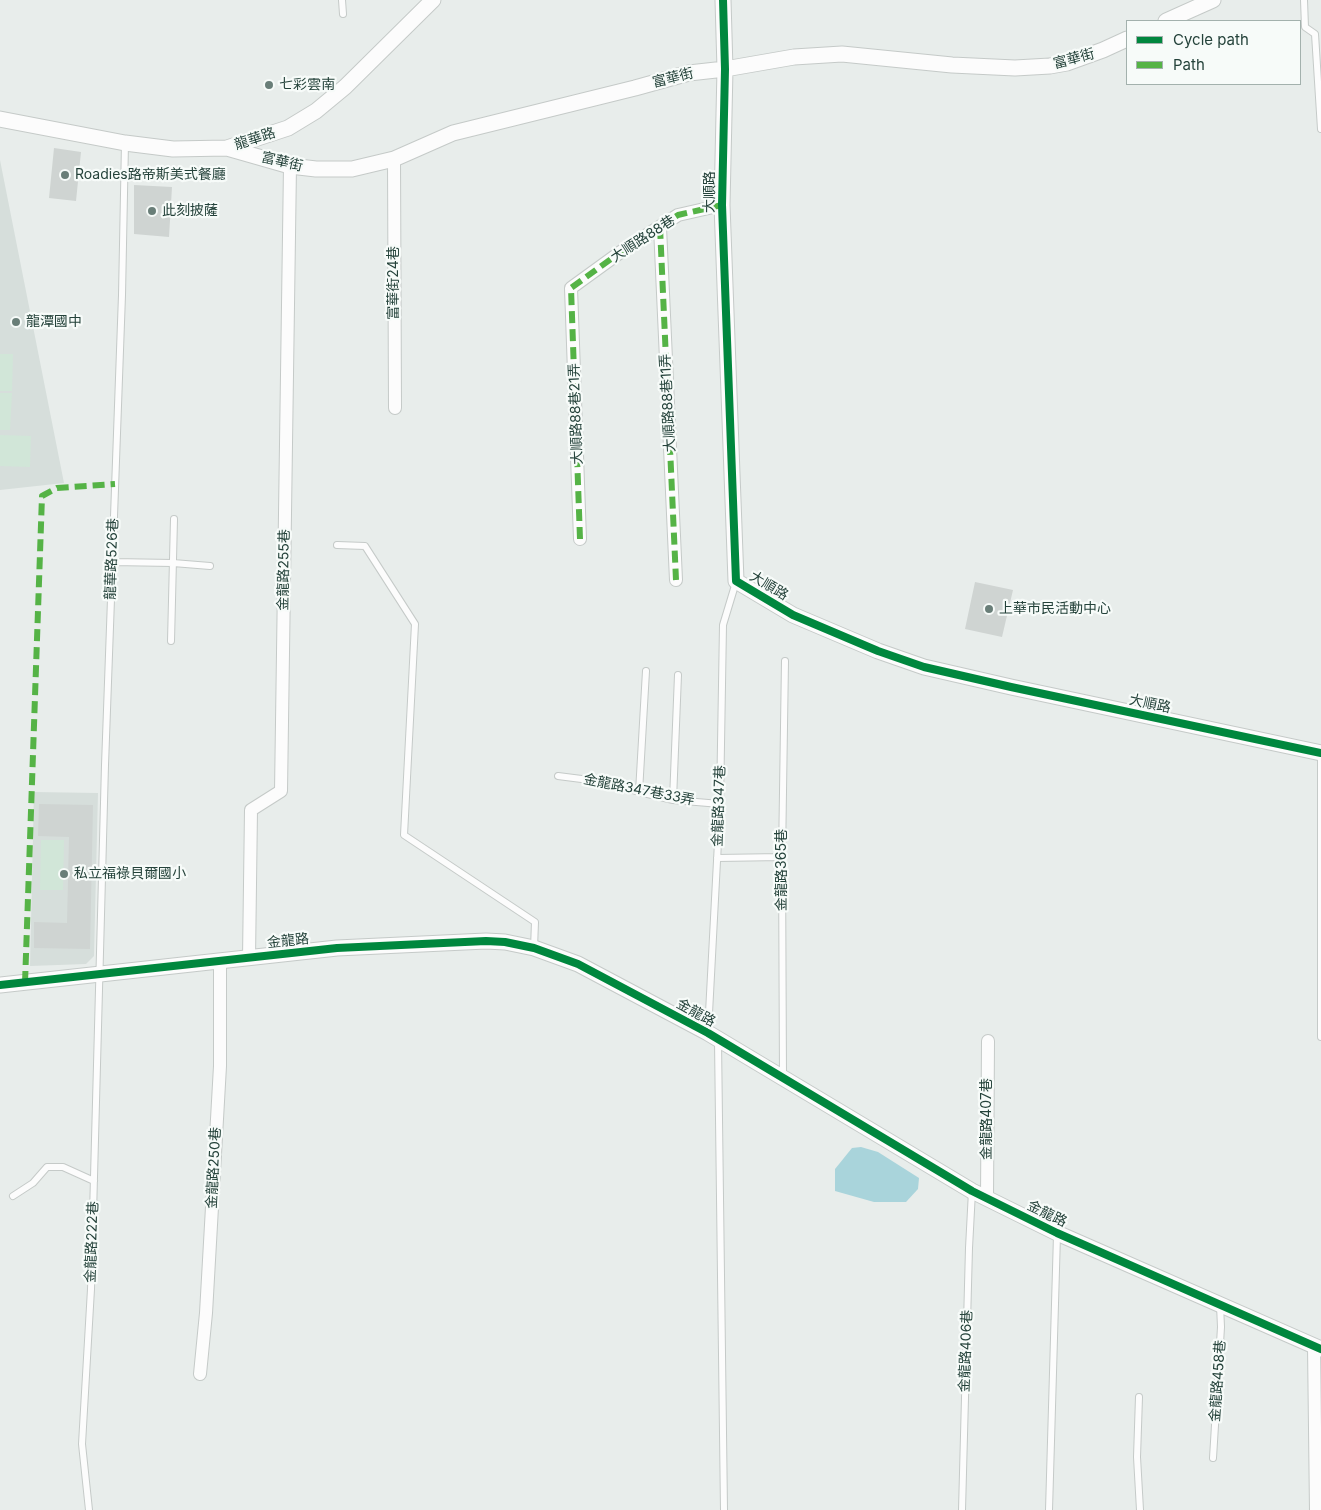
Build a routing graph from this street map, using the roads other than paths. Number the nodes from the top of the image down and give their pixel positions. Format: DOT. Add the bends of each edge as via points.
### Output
graph roads {
  1 [pos="342,0"];
  2 [pos="433,0"];
  3 [pos="724,0"];
  4 [pos="1213,0"];
  5 [pos="1304,0"];
  6 [pos="343,14"];
  7 [pos="1168,20"];
  8 [pos="1126,39"];
  9 [pos="724,69"];
  10 [pos="0,119"];
  11 [pos="1321,129"];
  12 [pos="125,143"];
  13 [pos="227,148"];
  14 [pos="394,159"];
  15 [pos="290,166"];
  16 [pos="722,205"];
  17 [pos="660,226"];
  18 [pos="571,288"];
  19 [pos="395,408"];
  20 [pos="174,519"];
  21 [pos="580,539"];
  22 [pos="337,545"];
  23 [pos="112,562"];
  24 [pos="173,563"];
  25 [pos="210,566"];
  26 [pos="676,580"];
  27 [pos="736,581"];
  28 [pos="171,641"];
  29 [pos="786,661"];
  30 [pos="646,671"];
  31 [pos="678,675"];
  32 [pos="1321,753"];
  33 [pos="558,776"];
  34 [pos="639,792"];
  35 [pos="673,800"];
  36 [pos="720,804"];
  37 [pos="782,857"];
  38 [pos="717,858"];
  39 [pos="534,948"];
  40 [pos="250,958"];
  41 [pos="220,961"];
  42 [pos="100,974"];
  43 [pos="0,985"];
  44 [pos="713,1036"];
  45 [pos="1321,1036"];
  46 [pos="988,1041"];
  47 [pos="784,1078"];
  48 [pos="94,1181"];
  49 [pos="972,1191"];
  50 [pos="13,1196"];
  51 [pos="987,1198"];
  52 [pos="1057,1233"];
  53 [pos="1220,1305"];
  54 [pos="1317,1347"];
  55 [pos="200,1374"];
  56 [pos="1139,1397"];
  57 [pos="1213,1458"];
  58 [pos="89,1510"];
  59 [pos="724,1510"];
  60 [pos="962,1510"];
  61 [pos="1049,1510"];
  62 [pos="1140,1510"];
  63 [pos="1316,1510"];
  1 -- 6 [label="lane"];
  2 -- 13 [label="street, 龍華路" via="345,88 316,111 288,128"];
  3 -- 9 [label="street, 大順路"];
  4 -- 7 [label="street"];
  5 -- 11 [label="lane" via="1305,27 1315,34"];
  8 -- 9 [label="street, 富華街" via="1067,62 1033,67 952,65 842,54 794,57"];
  9 -- 14 [label="street, 富華街" via="689,72 454,133"];
  9 -- 16 [label="street, 大順路"];
  10 -- 12 [label="street, 龍華路"];
  12 -- 13 [label="street, 龍華路" via="173,149"];
  12 -- 23 [label="lane, 龍華路526巷"];
  13 -- 15 [label="street, 富華街"];
  14 -- 15 [label="street, 富華街" via="352,169"];
  14 -- 19 [label="street, 富華街24巷"];
  15 -- 40 [label="street, 金龍路255巷" via="281,791 251,810"];
  16 -- 17 [label="street, 大順路88巷" via="678,215"];
  16 -- 27 [label="street, 大順路"];
  17 -- 18 [label="street, 大順路88巷"];
  17 -- 26 [label="street, 大順路88巷11弄"];
  18 -- 21 [label="street, 大順路88巷21弄"];
  20 -- 24 [label="lane"];
  22 -- 39 [label="lane" via="365,546 415,624 404,835 535,922"];
  23 -- 24 [label="lane"];
  23 -- 42 [label="lane, 龍華路526巷"];
  24 -- 25 [label="lane"];
  24 -- 28 [label="lane"];
  27 -- 32 [label="street, 大順路" via="793,615 924,667"];
  27 -- 36 [label="lane, 金龍路347巷" via="723,625"];
  29 -- 37 [label="lane, 金龍路365巷"];
  30 -- 34 [label="lane"];
  31 -- 35 [label="lane"];
  32 -- 45 [label="lane"];
  33 -- 34 [label="lane, 金龍路347巷33弄" via="605,782"];
  34 -- 35 [label="lane, 金龍路347巷33弄"];
  35 -- 36 [label="lane, 金龍路347巷33弄"];
  36 -- 38 [label="lane, 金龍路347巷"];
  37 -- 38 [label="lane"];
  37 -- 47 [label="lane, 金龍路365巷"];
  38 -- 44 [label="lane, 金龍路347巷"];
  39 -- 40 [label="street, 金龍路" via="486,941 337,948"];
  39 -- 44 [label="street, 金龍路" via="578,964"];
  40 -- 41 [label="street, 金龍路"];
  41 -- 42 [label="street, 金龍路"];
  41 -- 55 [label="street, 金龍路250巷" via="220,1066"];
  42 -- 43 [label="street, 金龍路"];
  42 -- 48 [label="lane, 金龍路222巷"];
  44 -- 47 [label="street, 金龍路"];
  44 -- 59 [label="lane, 金龍路347巷"];
  46 -- 51 [label="street, 金龍路407巷"];
  47 -- 49 [label="street, 金龍路"];
  48 -- 50 [label="lane" via="63,1167 47,1167 33,1184"];
  48 -- 58 [label="lane, 金龍路222巷" via="82,1444"];
  49 -- 51 [label="street, 金龍路"];
  49 -- 60 [label="lane, 金龍路406巷"];
  51 -- 52 [label="street, 金龍路"];
  52 -- 53 [label="street, 金龍路"];
  52 -- 61 [label="lane"];
  53 -- 54 [label="street, 金龍路"];
  53 -- 57 [label="lane, 金龍路458巷"];
  54 -- 63 [label="street"];
  56 -- 62 [label="lane" via="1137,1457"];
}
